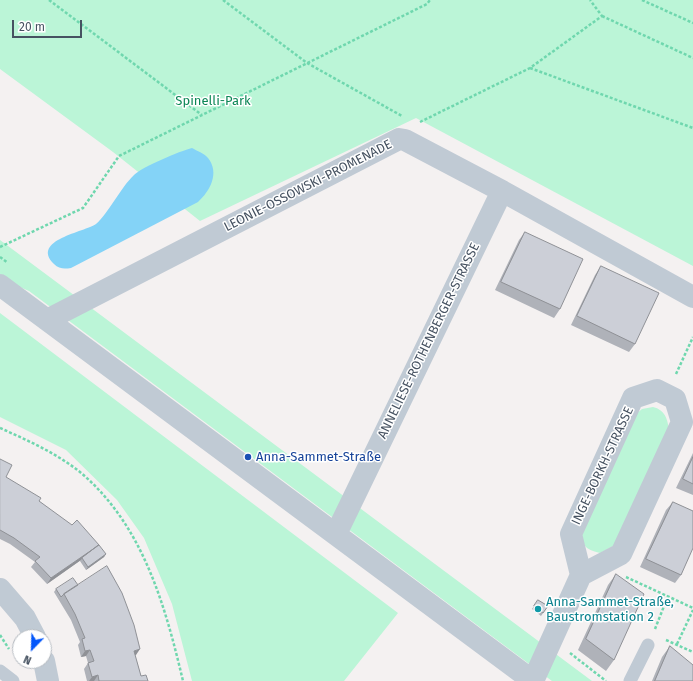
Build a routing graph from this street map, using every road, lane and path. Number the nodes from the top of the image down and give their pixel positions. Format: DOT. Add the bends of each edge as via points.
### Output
graph roads {
  1 [pos="49,0"];
  2 [pos="223,0"];
  3 [pos="430,0"];
  4 [pos="590,0"];
  5 [pos="642,0"];
  6 [pos="602,16"];
  7 [pos="693,23"];
  8 [pos="693,58"];
  9 [pos="307,63"];
  10 [pos="530,68"];
  11 [pos="389,109"];
  12 [pos="202,115"];
  13 [pos="416,124"];
  14 [pos="693,128"];
  15 [pos="502,191"];
  16 [pos="0,247"];
  17 [pos="0,285"];
  18 [pos="693,297"];
  19 [pos="47,320"];
  20 [pos="693,337"];
  21 [pos="667,395"];
  22 [pos="0,428"];
  23 [pos="336,534"];
  24 [pos="610,560"];
  25 [pos="581,575"];
  26 [pos="0,589"];
  27 [pos="668,596"];
  28 [pos="693,609"];
  29 [pos="30,629"];
  30 [pos="0,635"];
  31 [pos="552,640"];
  32 [pos="650,640"];
  33 [pos="677,644"];
  34 [pos="9,649"];
  35 [pos="693,652"];
  36 [pos="46,669"];
  37 [pos="0,671"];
  38 [pos="13,681"];
  39 [pos="48,681"];
  40 [pos="184,681"];
  41 [pos="533,681"];
  42 [pos="606,681"];
  43 [pos="630,681"];
  1 -- 12 [label="path"];
  2 -- 9 [label="path"];
  3 -- 9 [label="path" via="427,4"];
  4 -- 6 [label="path"];
  5 -- 7 [label="path"];
  6 -- 8 [label="path"];
  6 -- 10 [label="path"];
  9 -- 11 [label="path"];
  9 -- 12 [label="path"];
  10 -- 13 [label="path"];
  10 -- 14 [label="path"];
  12 -- 16 [label="path" via="119,156 83,208"];
  15 -- 18 [label="street, LEONIE-OSSOWSKI-PROMENADE"];
  15 -- 19 [label="street, LEONIE-OSSOWSKI-PROMENADE" via="406,140 399,139"];
  15 -- 23 [label="street, ANNELIESE-ROTHENBERGER-STRASSE"];
  17 -- 19 [label="street"];
  19 -- 23 [label="street"];
  20 -- 21 [label="path"];
  21 -- 24 [label="street" via="675,399 682,422 621,554"];
  21 -- 25 [label="street, INGE-BORKH-STRASSE" via="657,390 633,398 571,534"];
  22 -- 40 [label="path" via="38,446 79,472 115,508 148,564 168,620"];
  23 -- 41 [label="street"];
  24 -- 25 [label="street"];
  24 -- 27 [label="path" via="615,572"];
  25 -- 31 [label="street"];
  26 -- 29 [label="street" via="21,613"];
  27 -- 28 [label="path"];
  27 -- 32 [label="path"];
  28 -- 33 [label="path"];
  30 -- 34 [label="path"];
  31 -- 41 [label="street"];
  31 -- 42 [label="path"];
  32 -- 33 [label="path"];
  32 -- 43 [label="lane"];
  33 -- 35 [label="path"];
  36 -- 39 [label="street"];
  37 -- 38 [label="lane"];
}
